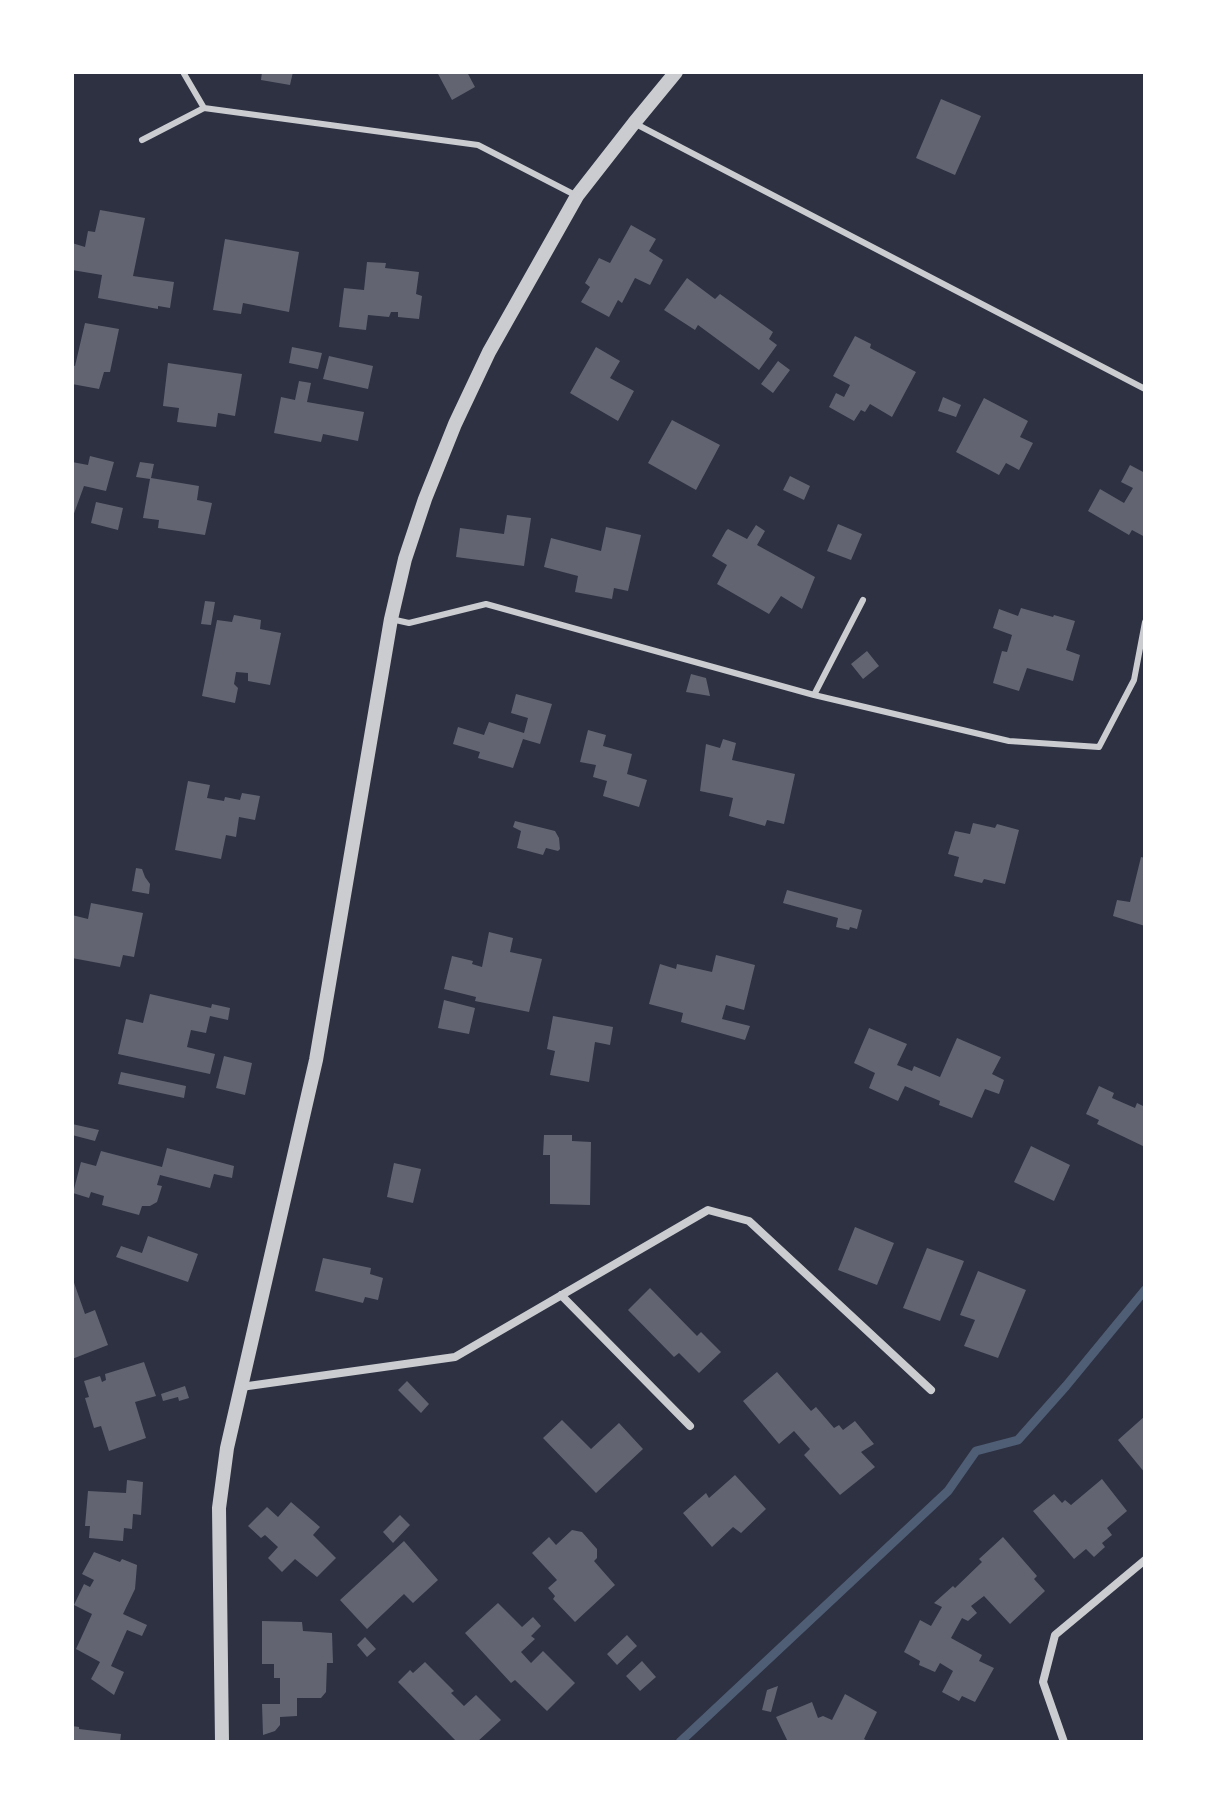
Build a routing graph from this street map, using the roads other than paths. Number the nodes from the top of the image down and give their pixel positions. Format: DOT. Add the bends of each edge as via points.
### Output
graph roads {
  1 [pos="183,72"];
  2 [pos="676,72"];
  3 [pos="204,108"];
  4 [pos="634,123"];
  5 [pos="142,140"];
  6 [pos="577,196"];
  7 [pos="1145,389"];
  8 [pos="863,600"];
  9 [pos="391,619"];
  10 [pos="1145,622"];
  11 [pos="814,695"];
  12 [pos="561,1295"];
  13 [pos="240,1387"];
  14 [pos="931,1390"];
  15 [pos="690,1426"];
  16 [pos="1145,1560"];
  17 [pos="222,1742"];
  18 [pos="1064,1742"];
  1 -- 3 [label="lane"];
  2 -- 4 [label="street"];
  3 -- 5 [label="lane"];
  3 -- 6 [label="lane" via="478,145"];
  4 -- 6 [label="street"];
  4 -- 7 [label="lane"];
  6 -- 9 [label="street" via="455,424 405,559"];
  8 -- 11 [label="lane"];
  9 -- 11 [label="lane" via="409,623 486,604"];
  9 -- 13 [label="street" via="316,1060"];
  10 -- 11 [label="lane" via="1134,680 1099,747 1009,741"];
  12 -- 13 [label="street" via="455,1357"];
  12 -- 14 [label="street" via="708,1210 749,1221"];
  12 -- 15 [label="street"];
  13 -- 17 [label="street" via="219,1508"];
  16 -- 18 [label="street" via="1055,1635 1043,1682"];
}
